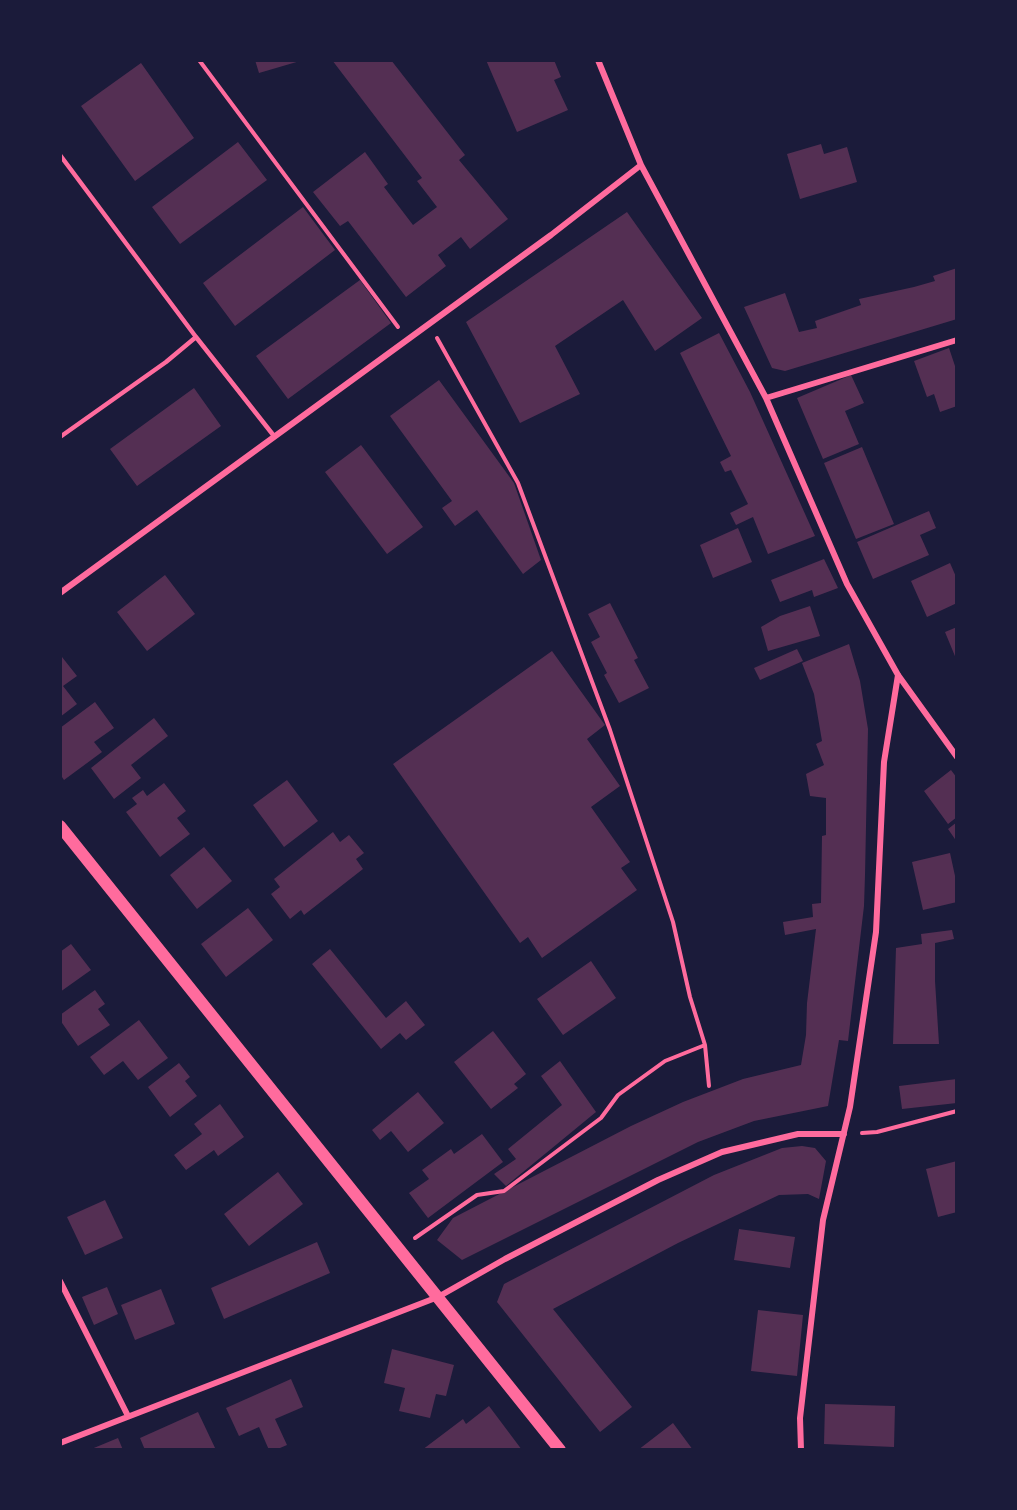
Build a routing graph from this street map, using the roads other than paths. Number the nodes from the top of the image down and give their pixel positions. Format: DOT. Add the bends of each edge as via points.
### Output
graph roads {
  1 [pos="598,60"];
  2 [pos="60,155"];
  3 [pos="640,165"];
  4 [pos="196,337"];
  5 [pos="957,340"];
  6 [pos="766,398"];
  7 [pos="274,436"];
  8 [pos="60,437"];
  9 [pos="60,593"];
  10 [pos="898,675"];
  11 [pos="957,757"];
  12 [pos="60,826"];
  13 [pos="844,1134"];
  14 [pos="60,1281"];
  15 [pos="438,1297"];
  16 [pos="128,1416"];
  17 [pos="60,1443"];
  18 [pos="560,1450"];
  19 [pos="801,1450"];
  1 -- 3 [label="street"];
  2 -- 4 [label="lane"];
  3 -- 6 [label="street"];
  3 -- 7 [label="street" via="551,235"];
  4 -- 7 [label="lane"];
  4 -- 8 [label="lane"];
  5 -- 6 [label="street"];
  6 -- 10 [label="street" via="847,584"];
  7 -- 9 [label="street"];
  10 -- 11 [label="street"];
  10 -- 13 [label="street" via="884,762 876,932"];
  12 -- 15 [label="main road"];
  13 -- 15 [label="street" via="798,1134 722,1152 658,1180"];
  13 -- 19 [label="street" via="823,1220 800,1418"];
  14 -- 16 [label="street"];
  15 -- 16 [label="street"];
  15 -- 18 [label="main road"];
  16 -- 17 [label="street"];
}
